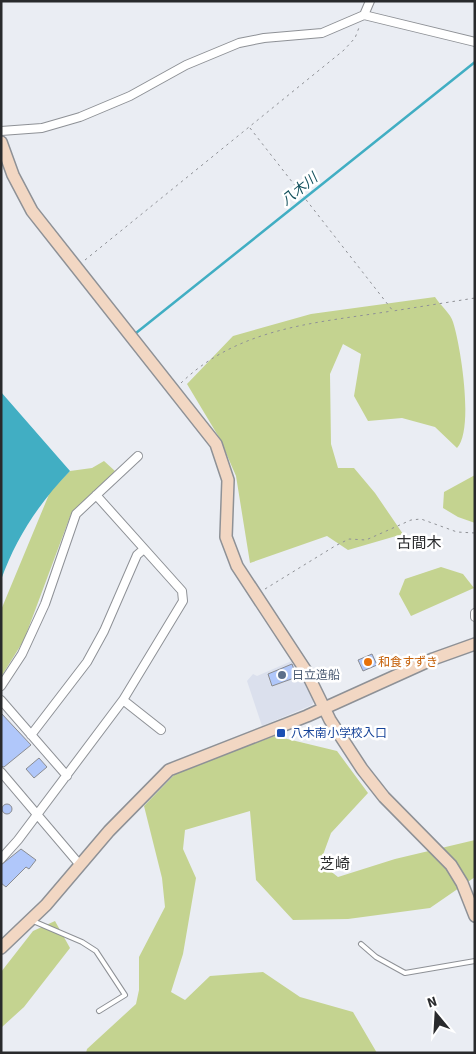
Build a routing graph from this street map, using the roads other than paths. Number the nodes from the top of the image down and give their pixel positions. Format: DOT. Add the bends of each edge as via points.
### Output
graph roads {
  1 [pos="370,1"];
  2 [pos="364,15"];
  3 [pos="475,42"];
  4 [pos="1,130"];
  5 [pos="1,142"];
  6 [pos="138,456"];
  7 [pos="96,495"];
  8 [pos="144,549"];
  9 [pos="475,613"];
  10 [pos="475,617"];
  11 [pos="475,644"];
  12 [pos="1,686"];
  13 [pos="1,700"];
  14 [pos="123,700"];
  15 [pos="324,708"];
  16 [pos="161,730"];
  17 [pos="30,735"];
  18 [pos="1,772"];
  19 [pos="67,776"];
  20 [pos="38,814"];
  21 [pos="3,853"];
  22 [pos="80,864"];
  23 [pos="475,916"];
  24 [pos="31,920"];
  25 [pos="361,944"];
  26 [pos="1,948"];
  27 [pos="475,961"];
  28 [pos="99,1012"];
  1 -- 2 [label="street"];
  2 -- 3 [label="street"];
  2 -- 4 [label="street" via="322,33 239,43 186,64 130,96 80,117 42,128"];
  5 -- 15 [label="street" via="12,175 32,211 212,437 222,456 228,480 226,537 233,559 306,671"];
  6 -- 7 [label="street"];
  7 -- 8 [label="street"];
  7 -- 12 [label="street" via="76,514 45,604 22,654"];
  8 -- 14 [label="street" via="182,591 183,601"];
  8 -- 17 [label="street" via="137,555 104,632 87,662"];
  9 -- 10 [label="street"];
  11 -- 15 [label="street" via="433,659"];
  13 -- 17 [label="street"];
  14 -- 16 [label="street"];
  14 -- 19 [label="street"];
  15 -- 22 [label="street" via="169,770"];
  15 -- 23 [label="street" via="373,784 454,869"];
  17 -- 19 [label="street"];
  18 -- 20 [label="street"];
  19 -- 20 [label="street"];
  20 -- 21 [label="street"];
  20 -- 22 [label="street"];
  22 -- 24 [label="street"];
  24 -- 26 [label="street"];
  24 -- 28 [label="lane" via="96,951 125,995"];
  25 -- 27 [label="lane" via="376,957 405,972"];
}
